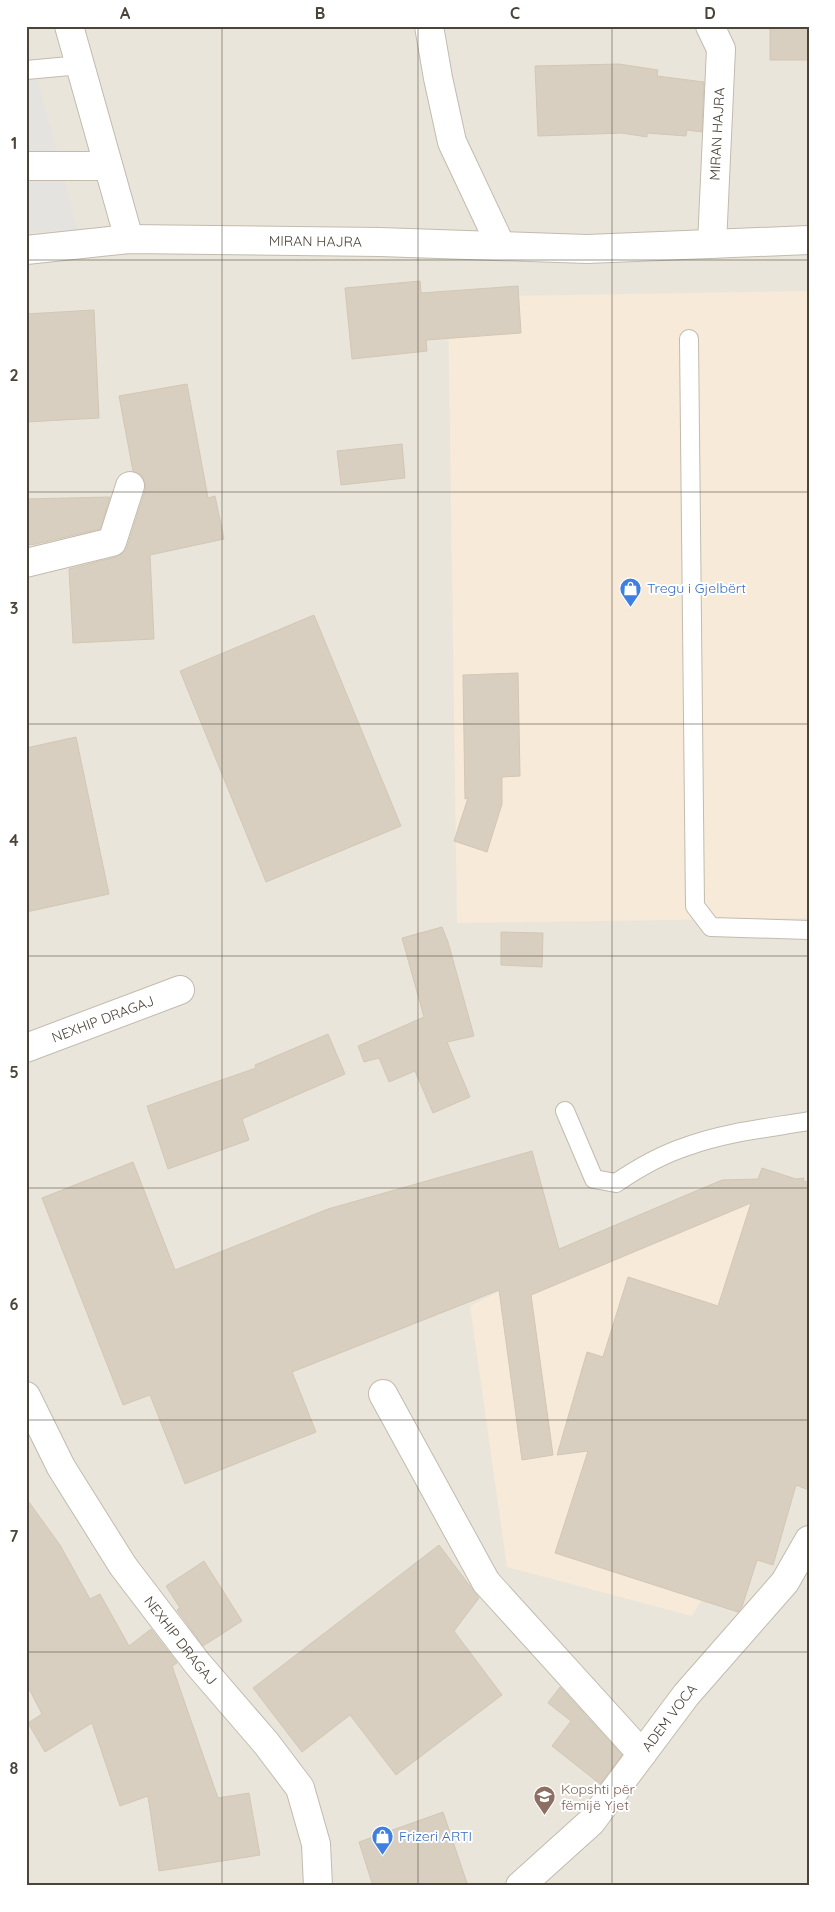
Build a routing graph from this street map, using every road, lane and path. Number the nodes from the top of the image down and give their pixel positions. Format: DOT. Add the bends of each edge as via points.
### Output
graph roads {
  1 [pos="69,26"];
  2 [pos="429,26"];
  3 [pos="710,26"];
  4 [pos="81,66"];
  5 [pos="26,70"];
  6 [pos="26,166"];
  7 [pos="108,166"];
  8 [pos="129,239"];
  9 [pos="809,240"];
  10 [pos="712,244"];
  11 [pos="501,246"];
  12 [pos="26,250"];
  13 [pos="689,339"];
  14 [pos="130,486"];
  15 [pos="26,563"];
  16 [pos="809,930"];
  17 [pos="180,990"];
  18 [pos="26,1048"];
  19 [pos="565,1111"];
  20 [pos="809,1121"];
  21 [pos="383,1394"];
  22 [pos="26,1396"];
  23 [pos="809,1540"];
  24 [pos="642,1754"];
  25 [pos="318,1886"];
  26 [pos="520,1886"];
  1 -- 4 [label="street"];
  2 -- 11 [label="street" via="452,142"];
  3 -- 10 [label="street, MIRAN HAJRA" via="721,49"];
  4 -- 5 [label="lane"];
  4 -- 7 [label="street"];
  6 -- 7 [label="street"];
  7 -- 8 [label="street"];
  8 -- 11 [label="street, MIRAN HAJRA"];
  8 -- 12 [label="street, MIRAN HAJRA"];
  9 -- 10 [label="street, MIRAN HAJRA"];
  10 -- 11 [label="street, MIRAN HAJRA" via="587,249"];
  13 -- 16 [label="lane" via="696,906 710,927"];
  14 -- 15 [label="street" via="112,542"];
  17 -- 18 [label="street, NEXHIP DRAGAJ"];
  19 -- 20 [label="lane" via="594,1179 616,1183 638,1168 688,1146 746,1131"];
  21 -- 24 [label="street" via="486,1582"];
  22 -- 25 [label="street, NEXHIP DRAGAJ" via="61,1467 124,1566 197,1663 300,1788 316,1844"];
  23 -- 24 [label="street, ADEM VOCA" via="785,1582 686,1696"];
  24 -- 26 [label="street, ADEM VOCA" via="591,1822"];
}
